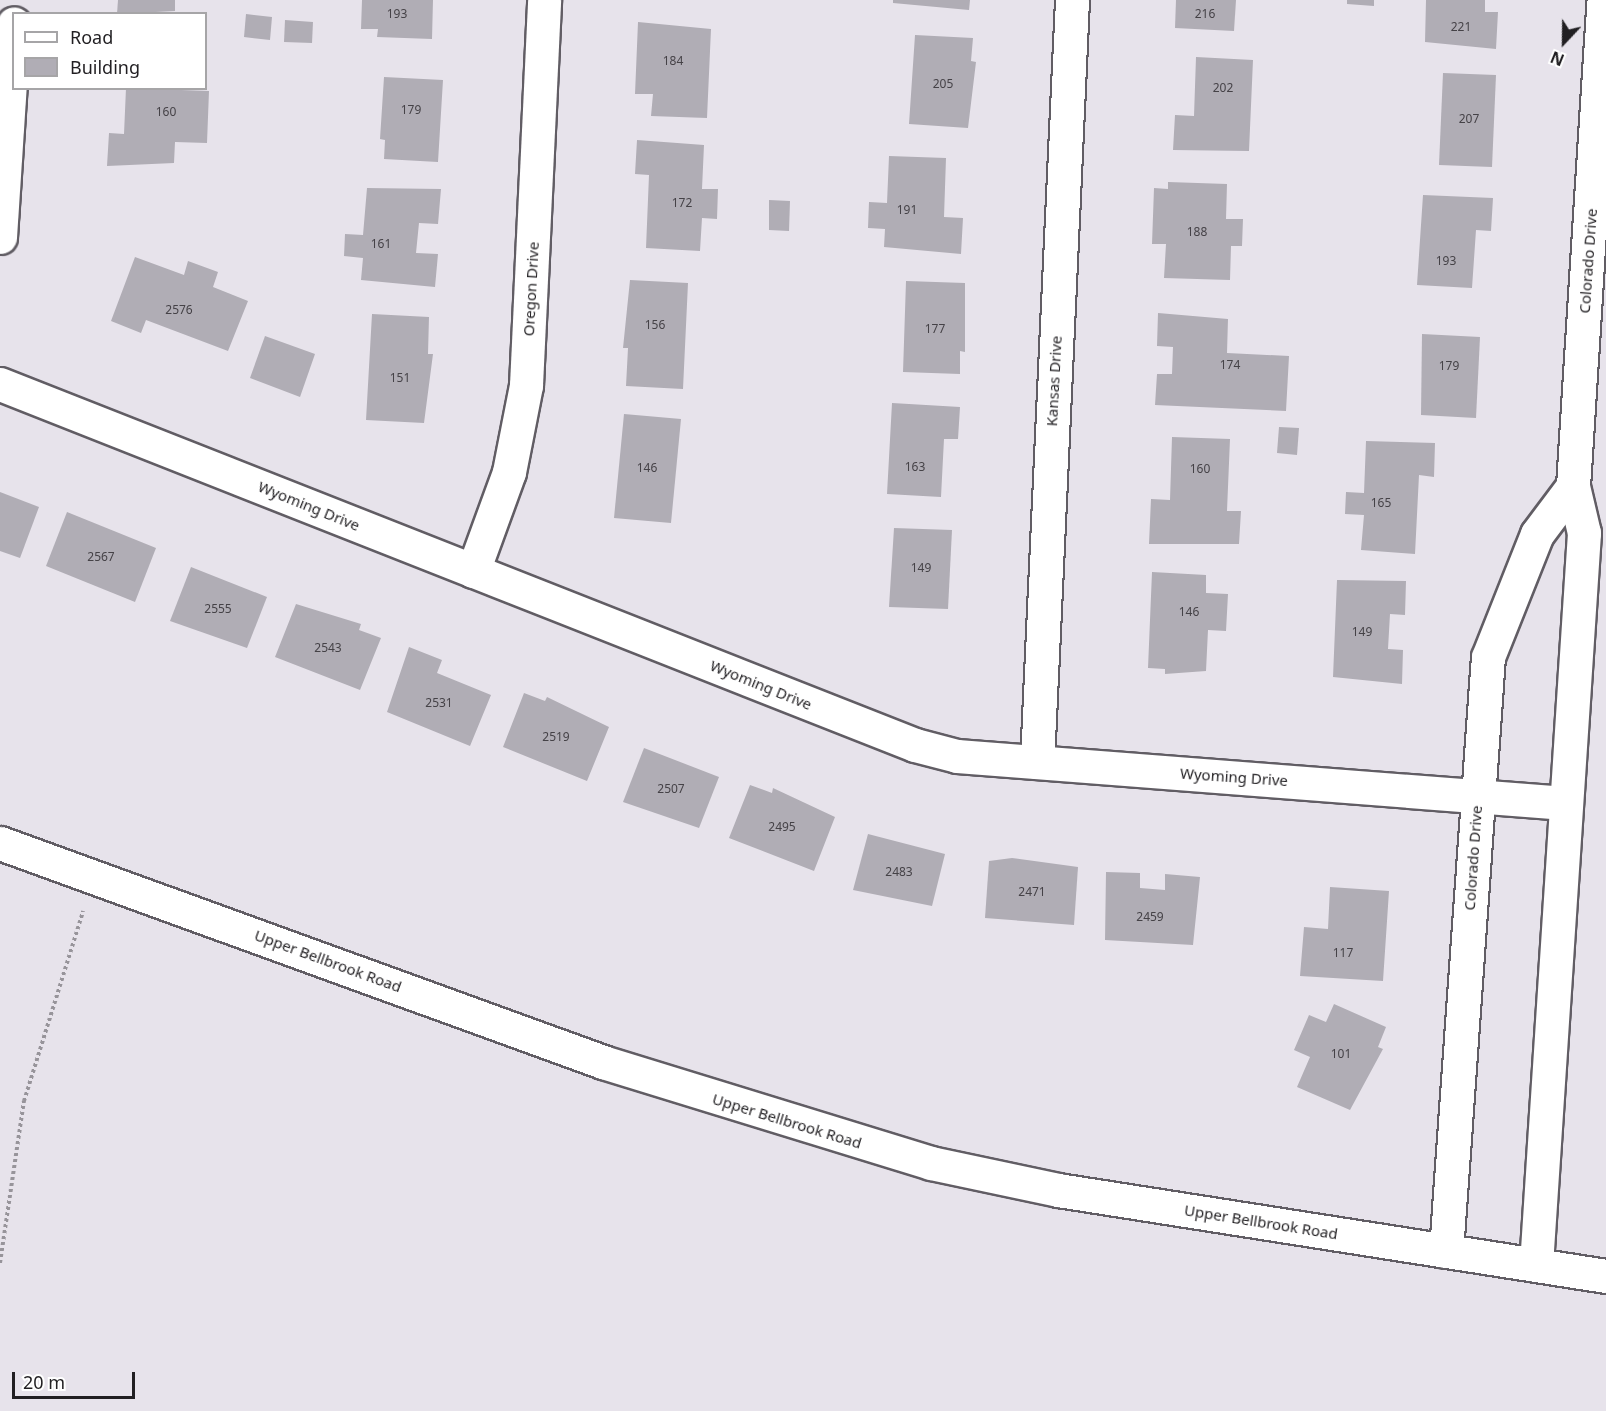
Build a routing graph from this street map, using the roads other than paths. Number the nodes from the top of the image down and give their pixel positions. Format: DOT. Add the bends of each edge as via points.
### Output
graph roads {
  1 [pos="544,0"];
  2 [pos="1072,0"];
  3 [pos="1604,0"];
  4 [pos="12,54"];
  5 [pos="0,237"];
  6 [pos="0,384"];
  7 [pos="1573,486"];
  8 [pos="473,571"];
  9 [pos="1037,762"];
  10 [pos="1477,796"];
  11 [pos="1565,803"];
  12 [pos="0,843"];
  13 [pos="1446,1251"];
  14 [pos="1536,1265"];
  15 [pos="1606,1276"];
  1 -- 8 [label="street, Oregon Drive" via="526,385 509,472"];
  2 -- 9 [label="street, Kansas Drive"];
  3 -- 7 [label="street, Colorado Drive"];
  4 -- 5 [label="street"];
  6 -- 8 [label="street, Wyoming Drive"];
  7 -- 10 [label="street, Colorado Drive" via="1536,534 1488,657"];
  7 -- 11 [label="street, Colorado Drive" via="1584,532"];
  8 -- 9 [label="street, Wyoming Drive" via="915,745 957,756"];
  9 -- 10 [label="street, Wyoming Drive"];
  10 -- 11 [label="street, Wyoming Drive"];
  10 -- 13 [label="street, Colorado Drive"];
  11 -- 14 [label="street, Colorado Drive"];
  12 -- 13 [label="street, Upper Bellbrook Road" via="603,1062 806,1129 1058,1190"];
  13 -- 14 [label="street, Upper Bellbrook Road"];
  14 -- 15 [label="street, Upper Bellbrook Road"];
}
